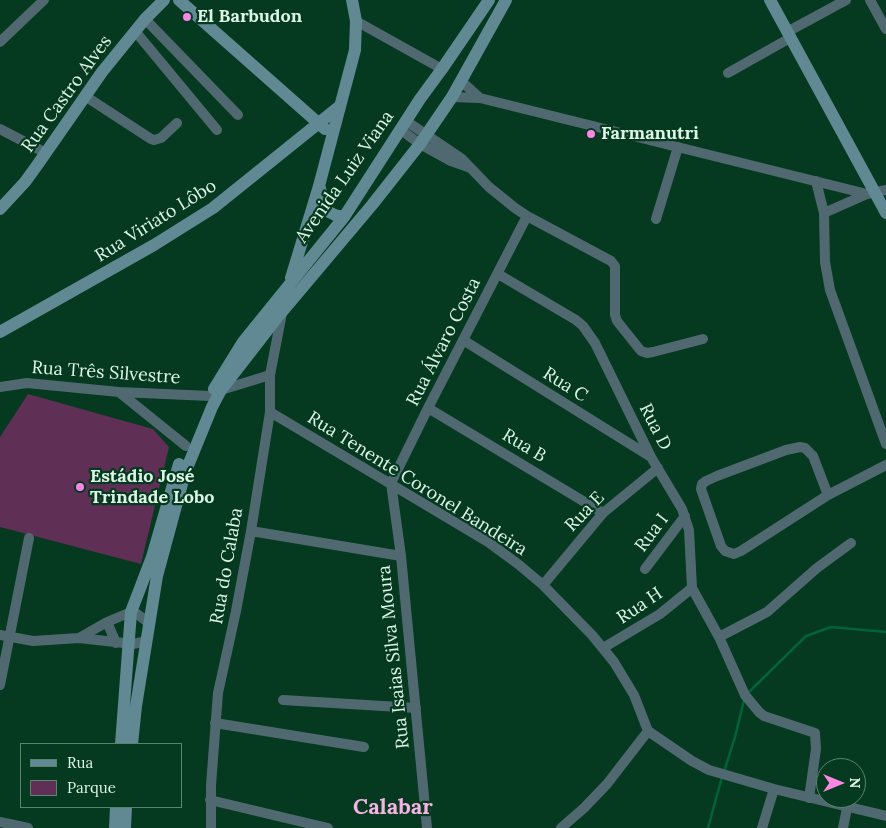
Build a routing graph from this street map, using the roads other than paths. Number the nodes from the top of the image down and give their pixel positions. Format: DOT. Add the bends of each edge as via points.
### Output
graph roads {
  1 [pos="44,0"];
  2 [pos="164,0"];
  3 [pos="178,0"];
  4 [pos="352,0"];
  5 [pos="489,0"];
  6 [pos="506,0"];
  7 [pos="770,0"];
  8 [pos="846,0"];
  9 [pos="870,0"];
  10 [pos="145,19"];
  11 [pos="356,21"];
  12 [pos="886,29"];
  13 [pos="135,31"];
  14 [pos="788,35"];
  15 [pos="0,42"];
  16 [pos="442,69"];
  17 [pos="728,73"];
  18 [pos="461,81"];
  19 [pos="85,96"];
  20 [pos="452,97"];
  21 [pos="480,98"];
  22 [pos="340,106"];
  23 [pos="238,115"];
  24 [pos="177,123"];
  25 [pos="319,124"];
  26 [pos="403,125"];
  27 [pos="0,129"];
  28 [pos="217,130"];
  29 [pos="332,135"];
  30 [pos="423,140"];
  31 [pos="678,147"];
  32 [pos="46,153"];
  33 [pos="816,181"];
  34 [pos="319,186"];
  35 [pos="876,192"];
  36 [pos="0,209"];
  37 [pos="824,213"];
  38 [pos="886,213"];
  39 [pos="527,216"];
  40 [pos="344,217"];
  41 [pos="656,219"];
  42 [pos="498,274"];
  43 [pos="289,285"];
  44 [pos="283,310"];
  45 [pos="0,332"];
  46 [pos="702,339"];
  47 [pos="463,340"];
  48 [pos="270,376"];
  49 [pos="0,387"];
  50 [pos="119,392"];
  51 [pos="215,393"];
  52 [pos="428,408"];
  53 [pos="270,412"];
  54 [pos="886,444"];
  55 [pos="186,446"];
  56 [pos="651,456"];
  57 [pos="886,465"];
  58 [pos="658,468"];
  59 [pos="391,483"];
  60 [pos="828,495"];
  61 [pos="603,513"];
  62 [pos="685,516"];
  63 [pos="251,531"];
  64 [pos="29,538"];
  65 [pos="851,543"];
  66 [pos="401,556"];
  67 [pos="645,569"];
  68 [pos="543,585"];
  69 [pos="692,588"];
  70 [pos="131,612"];
  71 [pos="107,622"];
  72 [pos="149,623"];
  73 [pos="5,636"];
  74 [pos="719,637"];
  75 [pos="79,638"];
  76 [pos="147,641"];
  77 [pos="122,643"];
  78 [pos="603,648"];
  79 [pos="0,685"];
  80 [pos="283,700"];
  81 [pos="416,708"];
  82 [pos="215,723"];
  83 [pos="128,728"];
  84 [pos="648,731"];
  85 [pos="121,743"];
  86 [pos="132,743"];
  87 [pos="364,747"];
  88 [pos="774,789"];
  89 [pos="809,798"];
  90 [pos="210,800"];
  91 [pos="816,800"];
  92 [pos="116,808"];
  93 [pos="126,808"];
  94 [pos="847,808"];
  95 [pos="886,816"];
  96 [pos="0,822"];
  97 [pos="28,828"];
  98 [pos="115,828"];
  99 [pos="125,828"];
  100 [pos="211,828"];
  101 [pos="328,828"];
  102 [pos="427,828"];
  103 [pos="561,828"];
  104 [pos="762,828"];
  105 [pos="843,828"];
  1 -- 15 [label="street"];
  2 -- 10 [label="main road, Rua Castro Alves"];
  3 -- 25 [label="main road"];
  4 -- 11 [label="main road"];
  5 -- 16 [label="main road, Avenida Luiz Viana"];
  6 -- 18 [label="main road, Avenida Luiz Viana"];
  7 -- 14 [label="main road"];
  8 -- 14 [label="street"];
  9 -- 12 [label="street"];
  10 -- 13 [label="main road, Rua Castro Alves"];
  10 -- 23 [label="street"];
  11 -- 16 [label="street"];
  11 -- 22 [label="main road" via="355,50"];
  13 -- 19 [label="main road, Rua Castro Alves"];
  13 -- 28 [label="street"];
  14 -- 17 [label="street"];
  14 -- 35 [label="main road"];
  16 -- 26 [label="main road, Avenida Luiz Viana"];
  18 -- 20 [label="main road, Avenida Luiz Viana"];
  18 -- 21 [label="street"];
  19 -- 24 [label="street" via="151,139 160,138"];
  19 -- 32 [label="main road, Rua Castro Alves"];
  20 -- 21 [label="street"];
  20 -- 30 [label="main road, Avenida Luiz Viana"];
  21 -- 31 [label="street"];
  22 -- 25 [label="main road, Rua Viriato Lôbo"];
  22 -- 29 [label="main road"];
  25 -- 29 [label="main road"];
  25 -- 45 [label="main road, Rua Viriato Lôbo" via="213,208"];
  26 -- 30 [label="street"];
  26 -- 40 [label="main road, Avenida Luiz Viana"];
  27 -- 32 [label="street"];
  29 -- 34 [label="main road"];
  30 -- 39 [label="street" via="454,163 468,167 488,187"];
  30 -- 44 [label="main road, Avenida Luiz Viana"];
  31 -- 33 [label="street"];
  31 -- 41 [label="street"];
  32 -- 36 [label="main road, Rua Castro Alves"];
  33 -- 35 [label="street"];
  33 -- 37 [label="street"];
  34 -- 40 [label="main road" via="327,211"];
  34 -- 43 [label="main road"];
  35 -- 37 [label="street"];
  35 -- 38 [label="main road"];
  37 -- 54 [label="street" via="825,262 830,290"];
  39 -- 42 [label="street, Rua Álvaro Costa"];
  39 -- 46 [label="street" via="611,261 615,272 614,315 637,347 647,353"];
  40 -- 43 [label="main road, Avenida Luiz Viana"];
  42 -- 47 [label="street, Rua Álvaro Costa"];
  42 -- 56 [label="street, Rua D" via="583,326 595,343"];
  43 -- 51 [label="main road, Avenida Luiz Viana" via="229,362"];
  44 -- 48 [label="street, Rua do Calaba"];
  44 -- 51 [label="main road, Avenida Luiz Viana"];
  47 -- 52 [label="street, Rua Álvaro Costa"];
  47 -- 56 [label="street, Rua C"];
  48 -- 51 [label="street, Rua Três Silvestre"];
  48 -- 53 [label="street, Rua do Calaba"];
  49 -- 50 [label="street, Rua Três Silvestre" via="27,383"];
  50 -- 51 [label="street, Rua Três Silvestre"];
  50 -- 55 [label="street"];
  51 -- 55 [label="main road"];
  51 -- 72 [label="main road" via="185,473 157,576"];
  52 -- 59 [label="street, Rua Álvaro Costa"];
  52 -- 61 [label="street, Rua B"];
  53 -- 59 [label="street, Rua Tenente Coronel Bandeira"];
  53 -- 63 [label="street, Rua do Calaba"];
  55 -- 70 [label="main road" via="152,557"];
  56 -- 58 [label="street, Rua D"];
  57 -- 60 [label="street"];
  58 -- 61 [label="street, Rua E"];
  58 -- 62 [label="street, Rua D"];
  59 -- 66 [label="street, Rua Isaias Silva Moura"];
  59 -- 68 [label="street, Rua Tenente Coronel Bandeira" via="493,546"];
  60 -- 60 [label="street" via="734,554 725,552 721,546 701,489 702,484 712,478 800,447 813,456"];
  61 -- 68 [label="street, Rua E"];
  62 -- 67 [label="street, Rua I"];
  62 -- 69 [label="street, Rua D"];
  63 -- 66 [label="street"];
  63 -- 82 [label="street, Rua do Calaba" via="218,693"];
  64 -- 73 [label="street"];
  65 -- 74 [label="street" via="767,612"];
  66 -- 81 [label="street, Rua Isaias Silva Moura"];
  68 -- 78 [label="street, Rua Tenente Coronel Bandeira"];
  69 -- 74 [label="street, Rua D"];
  69 -- 78 [label="street, Rua H" via="660,614"];
  70 -- 71 [label="street"];
  70 -- 72 [label="street"];
  70 -- 77 [label="main road"];
  71 -- 75 [label="street"];
  71 -- 77 [label="street"];
  72 -- 76 [label="main road"];
  73 -- 75 [label="street" via="33,641"];
  73 -- 79 [label="street"];
  74 -- 89 [label="street, Rua D" via="742,688 758,712 815,733"];
  75 -- 77 [label="street"];
  76 -- 77 [label="street"];
  76 -- 83 [label="main road"];
  77 -- 83 [label="main road"];
  78 -- 84 [label="street, Rua Tenente Coronel Bandeira" via="634,695"];
  80 -- 81 [label="street"];
  81 -- 102 [label="street, Rua Isaias Silva Moura"];
  82 -- 87 [label="street"];
  82 -- 90 [label="street, Rua do Calaba"];
  83 -- 85 [label="main road"];
  83 -- 86 [label="main road"];
  84 -- 88 [label="street" via="709,770"];
  84 -- 103 [label="street" via="607,784"];
  88 -- 89 [label="street"];
  88 -- 104 [label="street"];
  89 -- 91 [label="street"];
  90 -- 100 [label="street, Rua do Calaba"];
  90 -- 101 [label="street"];
  92 -- 98 [label="main road"];
  93 -- 99 [label="main road"];
  94 -- 95 [label="street"];
  94 -- 105 [label="street"];
  96 -- 97 [label="street"];
}
